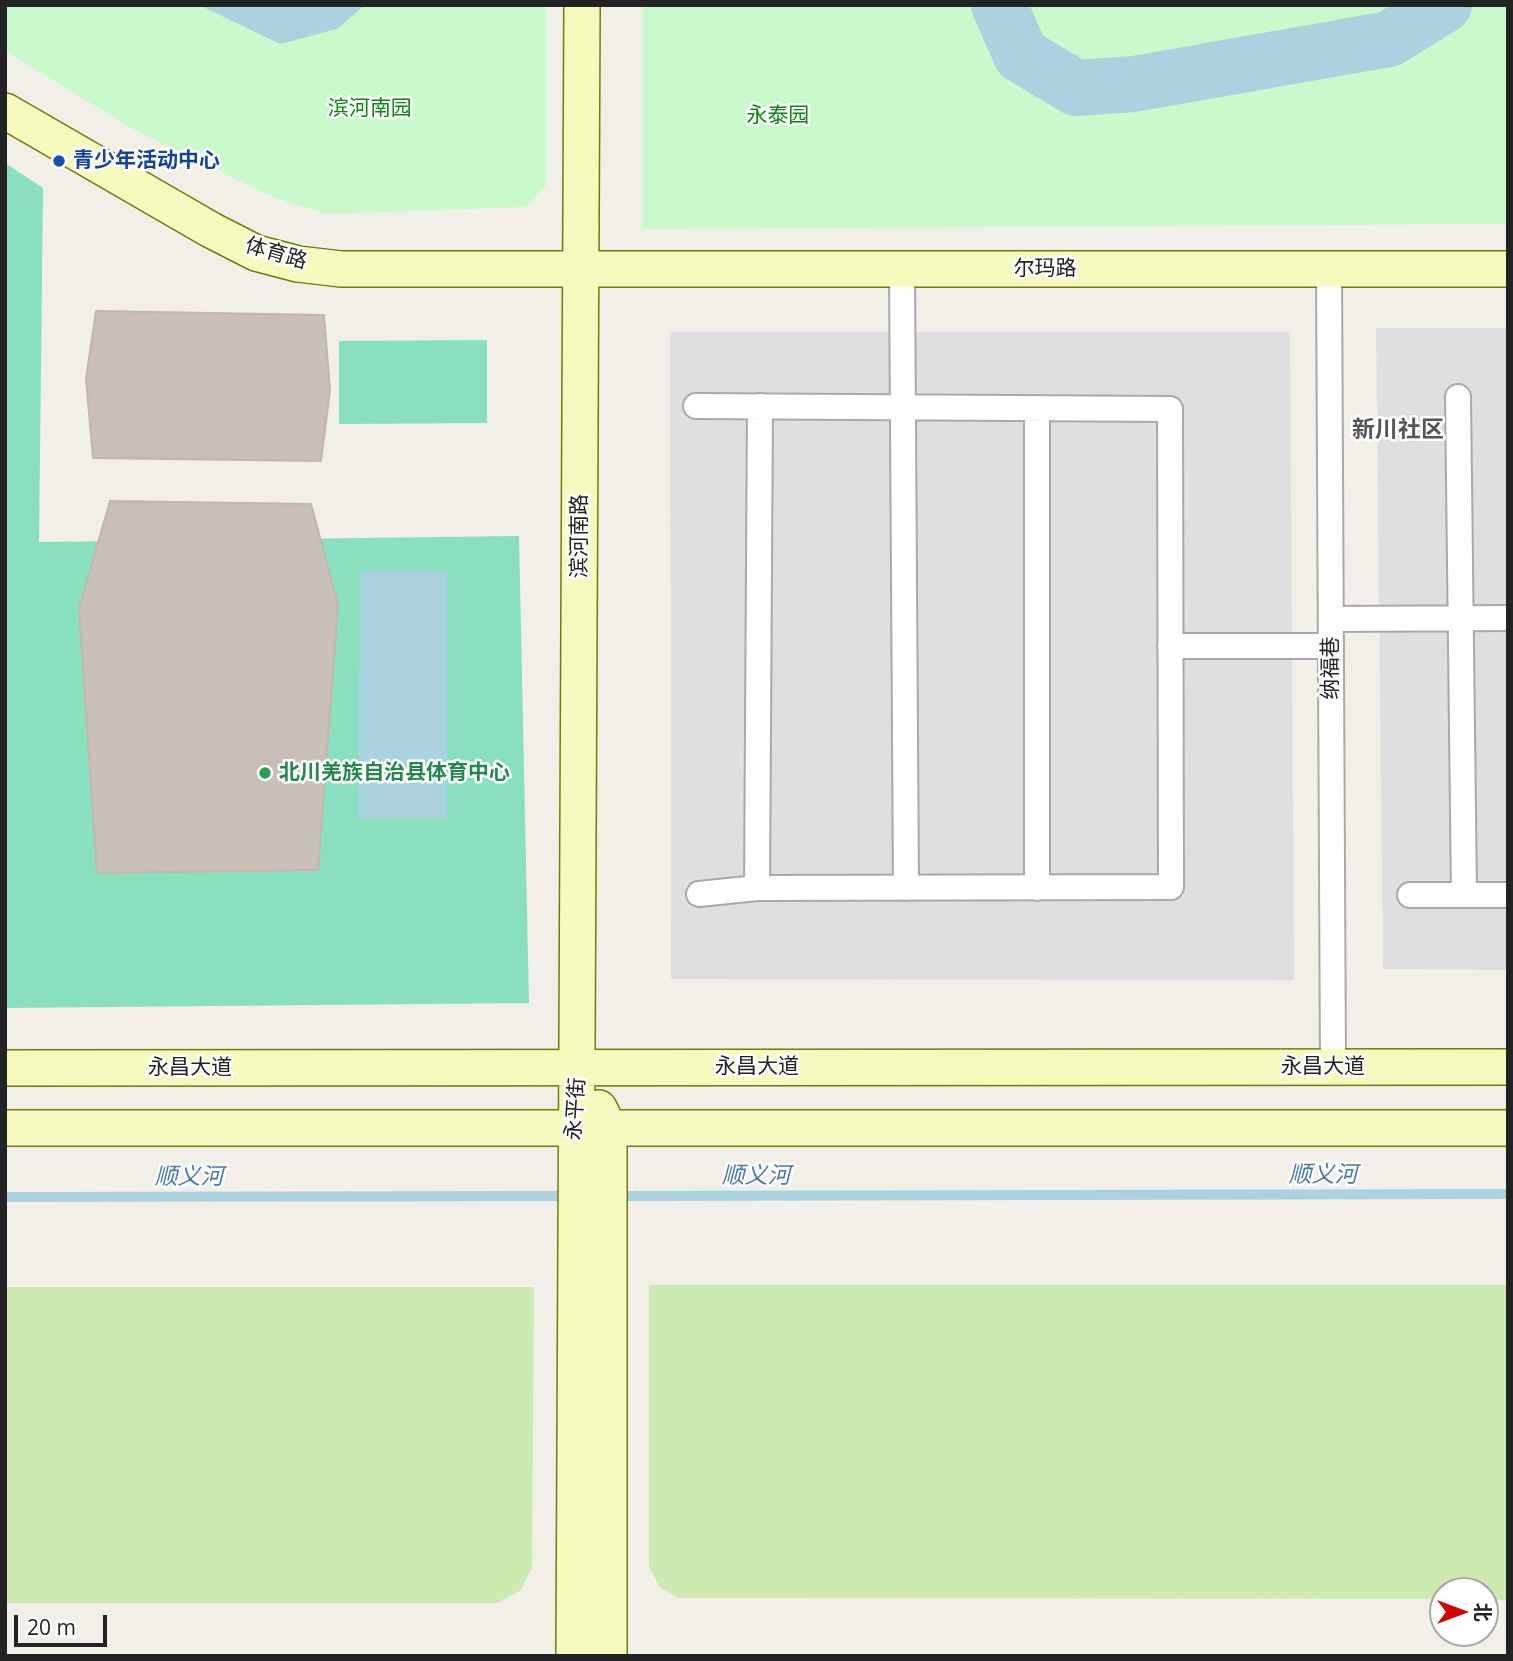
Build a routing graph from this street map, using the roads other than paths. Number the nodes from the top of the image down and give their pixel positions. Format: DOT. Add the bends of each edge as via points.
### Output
graph roads {
  1 [pos="582,5"];
  2 [pos="5,111"];
  3 [pos="582,269"];
  4 [pos="902,269"];
  5 [pos="1329,269"];
  6 [pos="1508,269"];
  7 [pos="1458,397"];
  8 [pos="696,406"];
  9 [pos="760,406"];
  10 [pos="903,407"];
  11 [pos="1037,408"];
  12 [pos="1461,618"];
  13 [pos="1508,618"];
  14 [pos="1331,619"];
  15 [pos="1170,646"];
  16 [pos="1331,646"];
  17 [pos="757,887"];
  18 [pos="906,887"];
  19 [pos="1037,887"];
  20 [pos="699,894"];
  21 [pos="1410,895"];
  22 [pos="1464,895"];
  23 [pos="1508,895"];
  24 [pos="1333,1067"];
  25 [pos="1508,1067"];
  26 [pos="5,1068"];
  27 [pos="577,1068"];
  28 [pos="5,1128"];
  29 [pos="574,1128"];
  30 [pos="610,1128"];
  31 [pos="1508,1128"];
  32 [pos="573,1656"];
  33 [pos="609,1656"];
  1 -- 3 [label="street, 滨河南路"];
  2 -- 3 [label="street, 体育路" via="211,230 267,256 341,269"];
  3 -- 4 [label="street, 尔玛路"];
  3 -- 27 [label="street, 滨河南路"];
  4 -- 5 [label="street, 尔玛路"];
  4 -- 10 [label="street"];
  5 -- 6 [label="street, 尔玛路"];
  5 -- 14 [label="street, 纳福巷"];
  7 -- 12 [label="street"];
  8 -- 9 [label="street"];
  9 -- 10 [label="street"];
  9 -- 17 [label="street"];
  10 -- 11 [label="street"];
  10 -- 18 [label="street"];
  11 -- 15 [label="street" via="1170,409"];
  11 -- 19 [label="street"];
  12 -- 13 [label="street"];
  12 -- 14 [label="street"];
  12 -- 22 [label="street"];
  14 -- 16 [label="street, 纳福巷"];
  15 -- 16 [label="street"];
  15 -- 19 [label="street" via="1171,887"];
  16 -- 24 [label="street, 纳福巷"];
  17 -- 18 [label="street"];
  17 -- 20 [label="street"];
  18 -- 19 [label="street"];
  21 -- 22 [label="street"];
  22 -- 23 [label="street"];
  24 -- 25 [label="street, 永昌大道"];
  24 -- 27 [label="street, 永昌大道"];
  26 -- 27 [label="street, 永昌大道"];
  27 -- 29 [label="street, 永平街"];
  27 -- 30 [label="street, 永平街"];
  28 -- 29 [label="street"];
  29 -- 30 [label="street"];
  29 -- 32 [label="street, 永平街"];
  30 -- 31 [label="street"];
  30 -- 33 [label="street, 永平街"];
}
